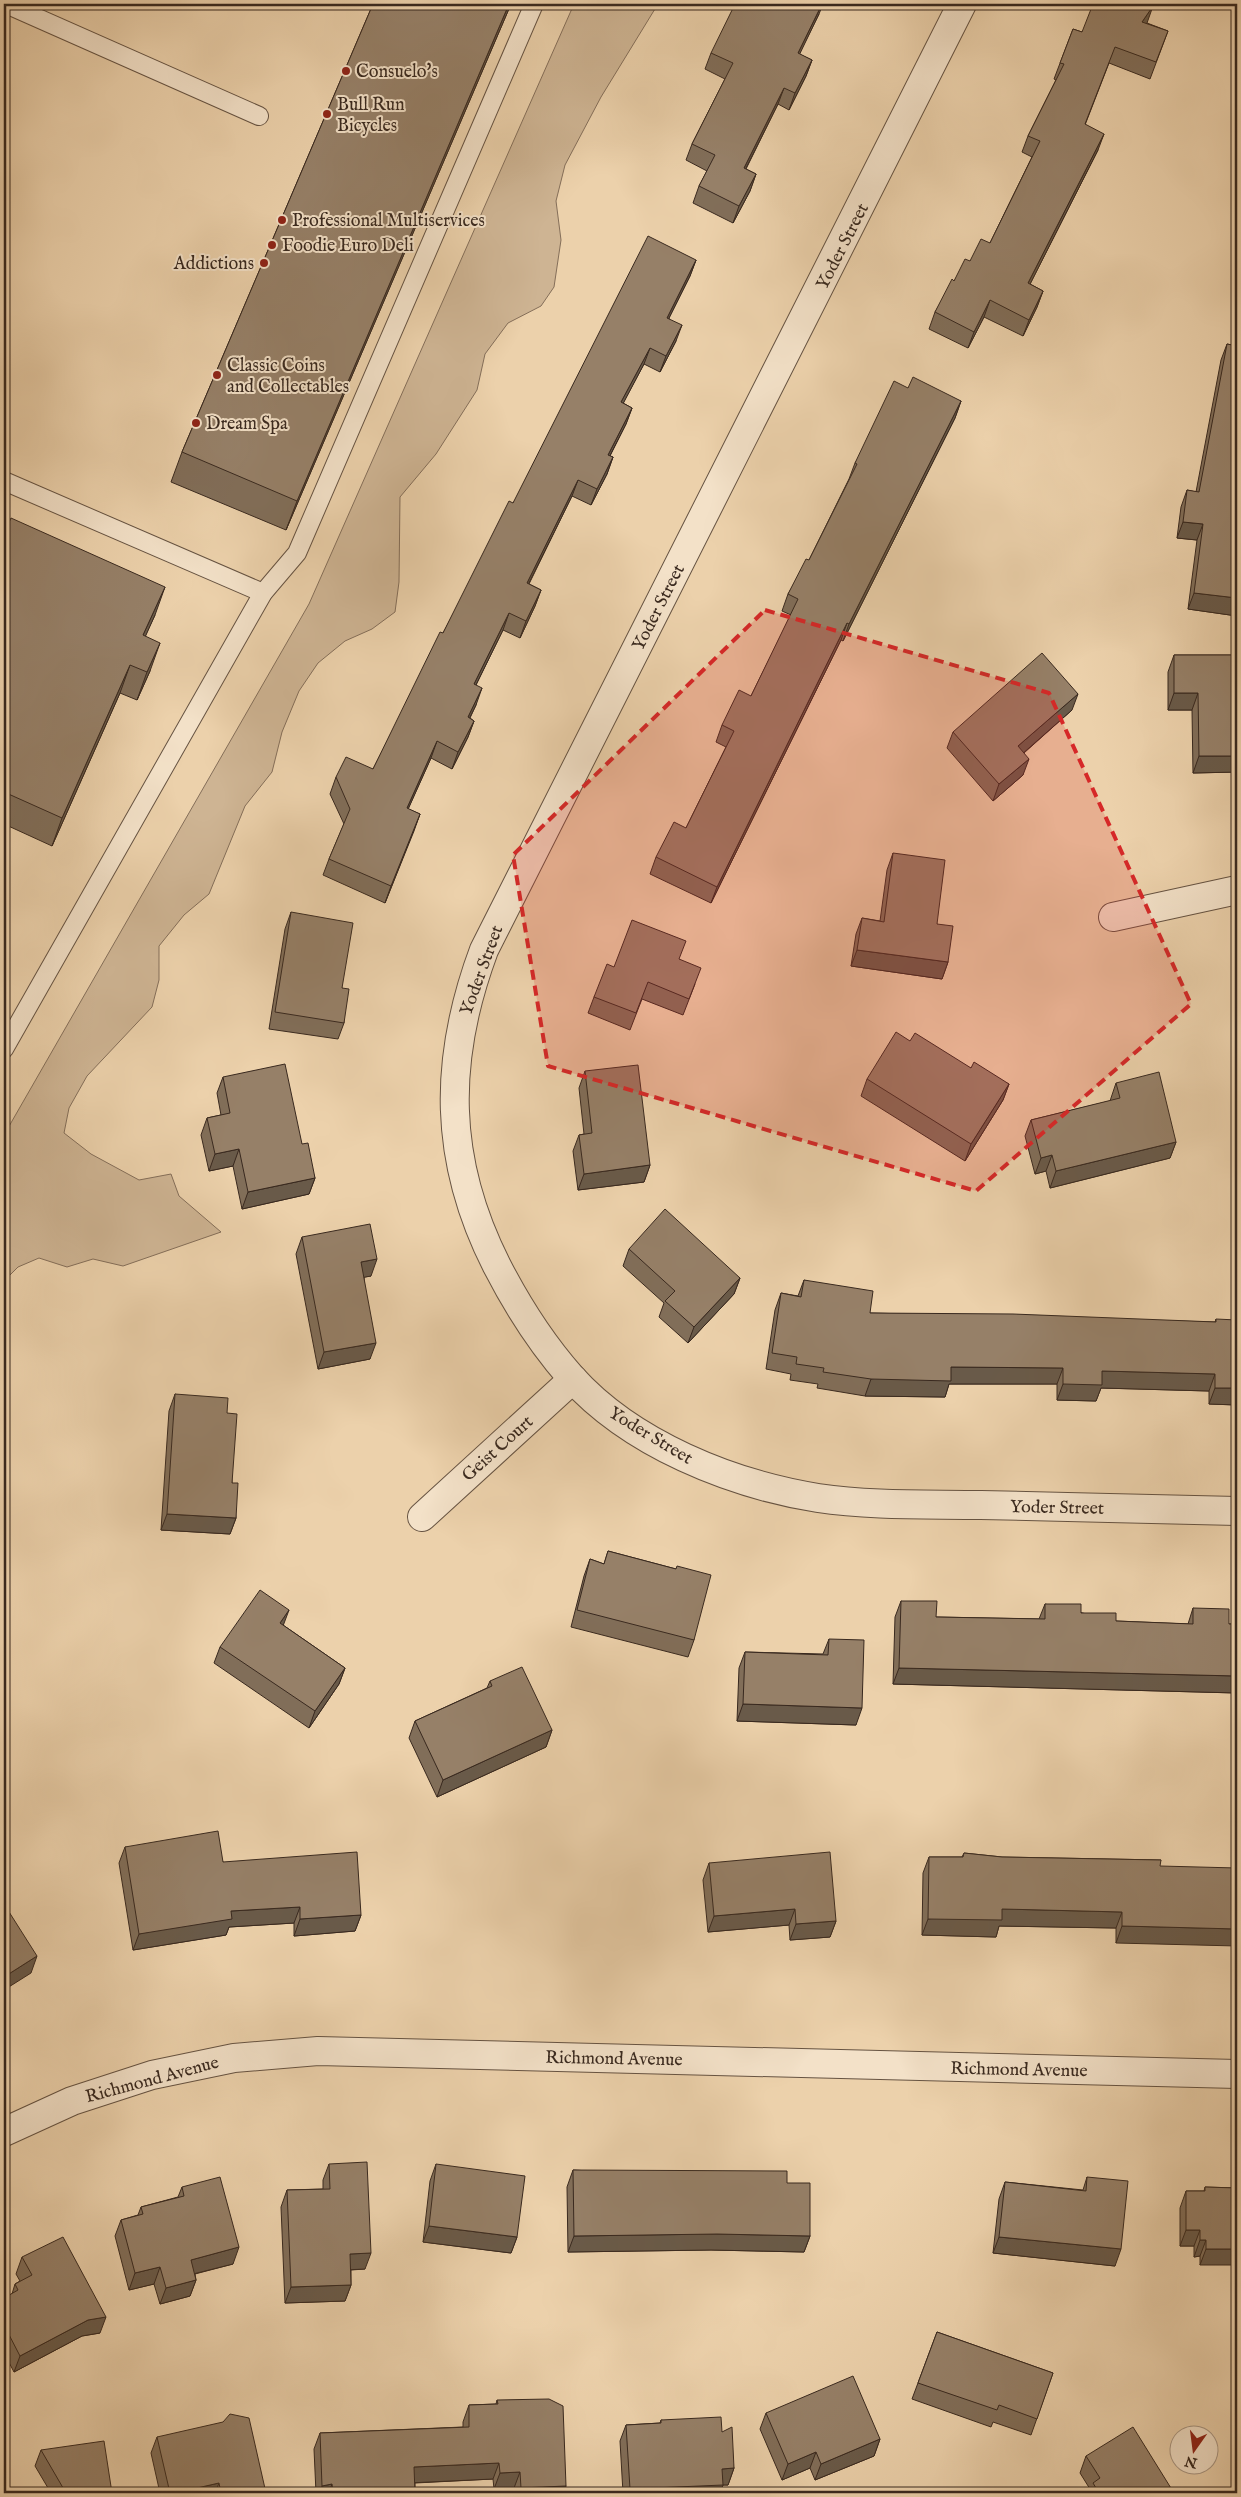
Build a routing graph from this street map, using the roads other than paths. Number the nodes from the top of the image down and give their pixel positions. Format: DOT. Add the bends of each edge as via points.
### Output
graph roads {
  1 [pos="6,4"];
  2 [pos="534,4"];
  3 [pos="962,4"];
  4 [pos="258,116"];
  5 [pos="4,481"];
  6 [pos="263,592"];
  7 [pos="1237,890"];
  8 [pos="1113,917"];
  9 [pos="4,1049"];
  10 [pos="573,1379"];
  11 [pos="1237,1511"];
  12 [pos="422,1517"];
  13 [pos="1237,2074"];
  14 [pos="4,2132"];
  1 -- 4 [label="lane"];
  2 -- 6 [label="lane" via="297,553"];
  3 -- 10 [label="street, Yoder Street" via="499,918 484,950 464,1011 455,1071 454,1119 461,1166 470,1197 479,1227 506,1283 544,1344"];
  5 -- 6 [label="lane"];
  6 -- 9 [label="lane"];
  7 -- 8 [label="street"];
  10 -- 11 [label="street, Yoder Street" via="603,1406 652,1440 705,1467 744,1482 781,1491 863,1503"];
  10 -- 12 [label="street, Geist Court"];
  13 -- 14 [label="street, Richmond Avenue" via="318,2051 234,2058 152,2075 72,2100"];
}
